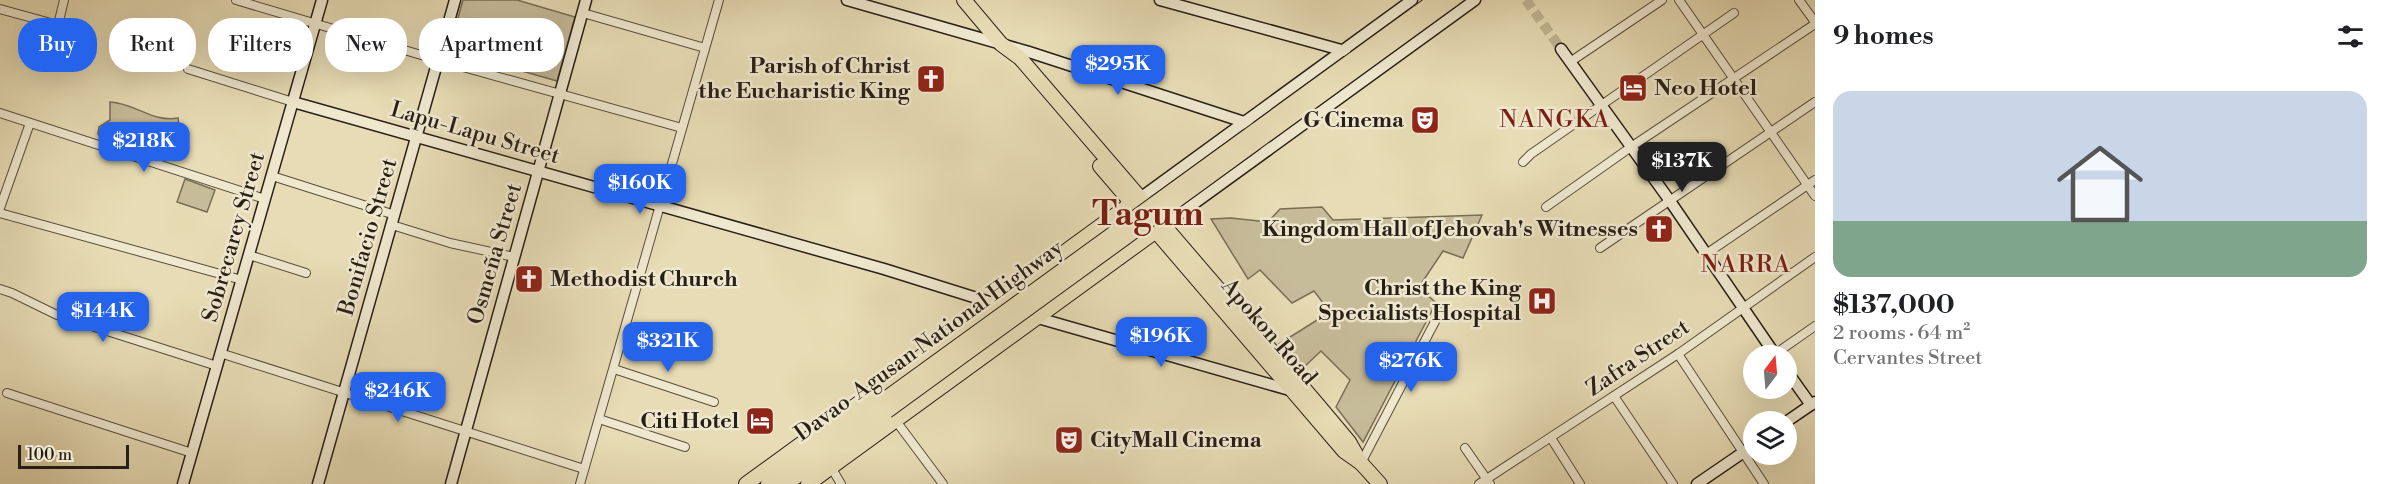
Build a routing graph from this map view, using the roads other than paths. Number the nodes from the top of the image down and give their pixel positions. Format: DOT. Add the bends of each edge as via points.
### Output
graph roads {
  1 [pos="64,0"];
  2 [pos="236,0"];
  3 [pos="322,0"];
  4 [pos="455,0"];
  5 [pos="586,0"];
  6 [pos="719,0"];
  7 [pos="847,0"];
  8 [pos="964,0"];
  9 [pos="1412,0"];
  10 [pos="1435,0"];
  11 [pos="1452,0"];
  12 [pos="1475,0"];
  13 [pos="1662,0"];
  14 [pos="1679,0"];
  15 [pos="1799,0"];
  16 [pos="1166,1"];
  17 [pos="0,9"];
  18 [pos="583,13"];
  19 [pos="1734,13"];
  20 [pos="450,18"];
  21 [pos="1815,23"];
  22 [pos="315,24"];
  23 [pos="1703,35"];
  24 [pos="1000,44"];
  25 [pos="705,48"];
  26 [pos="1561,49"];
  27 [pos="1342,50"];
  28 [pos="419,54"];
  29 [pos="1570,62"];
  30 [pos="1383,66"];
  31 [pos="196,72"];
  32 [pos="435,72"];
  33 [pos="481,72"];
  34 [pos="1734,79"];
  35 [pos="560,94"];
  36 [pos="293,102"];
  37 [pos="1815,102"];
  38 [pos="1601,105"];
  39 [pos="0,112"];
  40 [pos="30,123"];
  41 [pos="1251,125"];
  42 [pos="682,128"];
  43 [pos="1770,132"];
  44 [pos="416,137"];
  45 [pos="1266,144"];
  46 [pos="1631,147"];
  47 [pos="1523,162"];
  48 [pos="538,171"];
  49 [pos="272,176"];
  50 [pos="1815,180"];
  51 [pos="1808,185"];
  52 [pos="1815,196"];
  53 [pos="265,199"];
  54 [pos="1670,201"];
  55 [pos="1139,204"];
  56 [pos="659,206"];
  57 [pos="1546,207"];
  58 [pos="0,208"];
  59 [pos="0,213"];
  60 [pos="394,220"];
  61 [pos="1157,225"];
  62 [pos="1600,248"];
  63 [pos="1706,254"];
  64 [pos="249,255"];
  65 [pos="514,257"];
  66 [pos="1815,257"];
  67 [pos="306,273"];
  68 [pos="242,280"];
  69 [pos="0,289"];
  70 [pos="994,304"];
  71 [pos="1743,308"];
  72 [pos="1440,312"];
  73 [pos="1037,318"];
  74 [pos="1815,326"];
  75 [pos="1768,345"];
  76 [pos="1789,345"];
  77 [pos="220,353"];
  78 [pos="1678,354"];
  79 [pos="217,366"];
  80 [pos="614,369"];
  81 [pos="1797,384"];
  82 [pos="1292,391"];
  83 [pos="7,393"];
  84 [pos="344,393"];
  85 [pos="1310,396"];
  86 [pos="1614,396"];
  87 [pos="714,402"];
  88 [pos="1814,406"];
  89 [pos="888,411"];
  90 [pos="1797,416"];
  91 [pos="599,419"];
  92 [pos="466,430"];
  93 [pos="1551,438"];
  94 [pos="684,447"];
  95 [pos="1466,448"];
  96 [pos="192,453"];
  97 [pos="1742,453"];
  98 [pos="1361,463"];
  99 [pos="831,467"];
  100 [pos="584,469"];
  101 [pos="1485,482"];
  102 [pos="183,484"];
  103 [pos="318,484"];
  104 [pos="451,484"];
  105 [pos="580,484"];
  106 [pos="746,484"];
  107 [pos="768,484"];
  108 [pos="786,484"];
  109 [pos="808,484"];
  110 [pos="841,484"];
  111 [pos="942,484"];
  112 [pos="1380,484"];
  113 [pos="1580,484"];
  114 [pos="1673,484"];
  115 [pos="1697,484"];
  116 [pos="1764,484"];
  1 -- 17 [label="street" via="58,26"];
  2 -- 22 [label="street"];
  3 -- 22 [label="street, Sobrecarey Street"];
  4 -- 20 [label="street, Bonifacio Street"];
  5 -- 18 [label="street, Osmeña Street"];
  6 -- 25 [label="street"];
  7 -- 24 [label="street"];
  8 -- 24 [label="highway"];
  9 -- 27 [label="street"];
  10 -- 89 [label="highway, Davao-Agusan National Highway, bridge"];
  11 -- 89 [label="highway, Davao-Agusan National Highway, bridge"];
  12 -- 30 [label="street"];
  13 -- 29 [label="street"];
  14 -- 23 [label="street"];
  15 -- 21 [label="street"];
  16 -- 27 [label="street"];
  18 -- 25 [label="street"];
  18 -- 35 [label="street, Osmeña Street"];
  19 -- 23 [label="street"];
  21 -- 34 [label="street"];
  22 -- 28 [label="street"];
  22 -- 36 [label="street, Sobrecarey Street"];
  23 -- 34 [label="street"];
  23 -- 38 [label="street"];
  24 -- 41 [label="street"];
  24 -- 55 [label="highway" via="1020,58"];
  25 -- 42 [label="street"];
  26 -- 29 [label="street"];
  27 -- 30 [label="street"];
  27 -- 41 [label="street"];
  29 -- 38 [label="street"];
  30 -- 45 [label="street"];
  31 -- 36 [label="street, Lapu-Lapu Street"];
  32 -- 44 [label="street, Bonifacio Street"];
  33 -- 35 [label="street"];
  34 -- 43 [label="street"];
  34 -- 46 [label="street"];
  35 -- 42 [label="street"];
  35 -- 48 [label="street, Osmeña Street"];
  36 -- 44 [label="street, Lapu-Lapu Street"];
  36 -- 49 [label="street, Sobrecarey Street"];
  37 -- 43 [label="street"];
  38 -- 46 [label="street"];
  38 -- 47 [label="street"];
  39 -- 40 [label="street"];
  40 -- 53 [label="street"];
  40 -- 58 [label="street"];
  41 -- 45 [label="street"];
  41 -- 55 [label="highway, Davao-Agusan National Highway"];
  42 -- 56 [label="street"];
  43 -- 51 [label="street"];
  43 -- 54 [label="street"];
  44 -- 48 [label="street, Lapu-Lapu Street"];
  44 -- 60 [label="street, Bonifacio Street"];
  45 -- 61 [label="highway, Davao-Agusan National Highway"];
  46 -- 54 [label="street"];
  46 -- 57 [label="street"];
  48 -- 56 [label="street, Lapu-Lapu Street"];
  48 -- 65 [label="street, Osmeña Street"];
  49 -- 53 [label="street, Sobrecarey Street"];
  49 -- 60 [label="street"];
  50 -- 51 [label="street"];
  51 -- 52 [label="street"];
  51 -- 63 [label="street"];
  53 -- 64 [label="street, Sobrecarey Street"];
  54 -- 62 [label="street"];
  54 -- 63 [label="street"];
  55 -- 61 [label="highway"];
  55 -- 70 [label="highway, Davao-Agusan National Highway"];
  56 -- 70 [label="street, Lapu-Lapu Street"];
  56 -- 80 [label="street"];
  59 -- 68 [label="street"];
  60 -- 65 [label="street" via="450,243"];
  60 -- 84 [label="street, Bonifacio Street"];
  61 -- 73 [label="highway, Davao-Agusan National Highway"];
  61 -- 82 [label="highway, Apokon Road"];
  61 -- 85 [label="highway, Apokon Road"];
  63 -- 71 [label="street"];
  64 -- 67 [label="street"];
  64 -- 68 [label="street, Sobrecarey Street"];
  65 -- 92 [label="street, Osmeña Street"];
  66 -- 71 [label="street, Zafra Street"];
  68 -- 77 [label="street, Sobrecarey Street"];
  69 -- 79 [label="street" via="57,315"];
  70 -- 73 [label="street, Lapu-Lapu Street"];
  70 -- 106 [label="highway, Davao-Agusan National Highway"];
  71 -- 75 [label="street"];
  71 -- 78 [label="street, Zafra Street"];
  72 -- 98 [label="street"];
  73 -- 82 [label="street, Lapu-Lapu Street"];
  73 -- 89 [label="highway, Davao-Agusan National Highway"];
  74 -- 76 [label="street"];
  77 -- 79 [label="street, Sobrecarey Street"];
  77 -- 84 [label="street"];
  78 -- 86 [label="street, Zafra Street"];
  78 -- 97 [label="street"];
  79 -- 96 [label="street, Sobrecarey Street"];
  80 -- 87 [label="street"];
  80 -- 91 [label="street"];
  81 -- 88 [label="street"];
  82 -- 85 [label="street, Lapu-Lapu Street"];
  82 -- 98 [label="highway, Apokon Road" via="1344,451"];
  83 -- 96 [label="street"];
  84 -- 92 [label="street"];
  84 -- 103 [label="street, Bonifacio Street"];
  85 -- 98 [label="highway, Apokon Road" via="1349,442"];
  86 -- 93 [label="street, Zafra Street"];
  86 -- 114 [label="street"];
  88 -- 90 [label="street"];
  89 -- 99 [label="highway, Davao-Agusan National Highway"];
  89 -- 107 [label="highway, Davao-Agusan National Highway"];
  89 -- 108 [label="highway, Davao-Agusan National Highway"];
  89 -- 111 [label="street"];
  91 -- 94 [label="street"];
  91 -- 100 [label="street"];
  92 -- 100 [label="street"];
  92 -- 104 [label="street, Osmeña Street"];
  93 -- 101 [label="street, Zafra Street"];
  93 -- 113 [label="street"];
  95 -- 101 [label="street"];
  96 -- 102 [label="street, Sobrecarey Street"];
  97 -- 115 [label="street"];
  97 -- 116 [label="street"];
  98 -- 112 [label="highway, Apokon Road"];
  99 -- 109 [label="highway, Davao-Agusan National Highway"];
  99 -- 110 [label="street"];
  100 -- 105 [label="street"];
}
